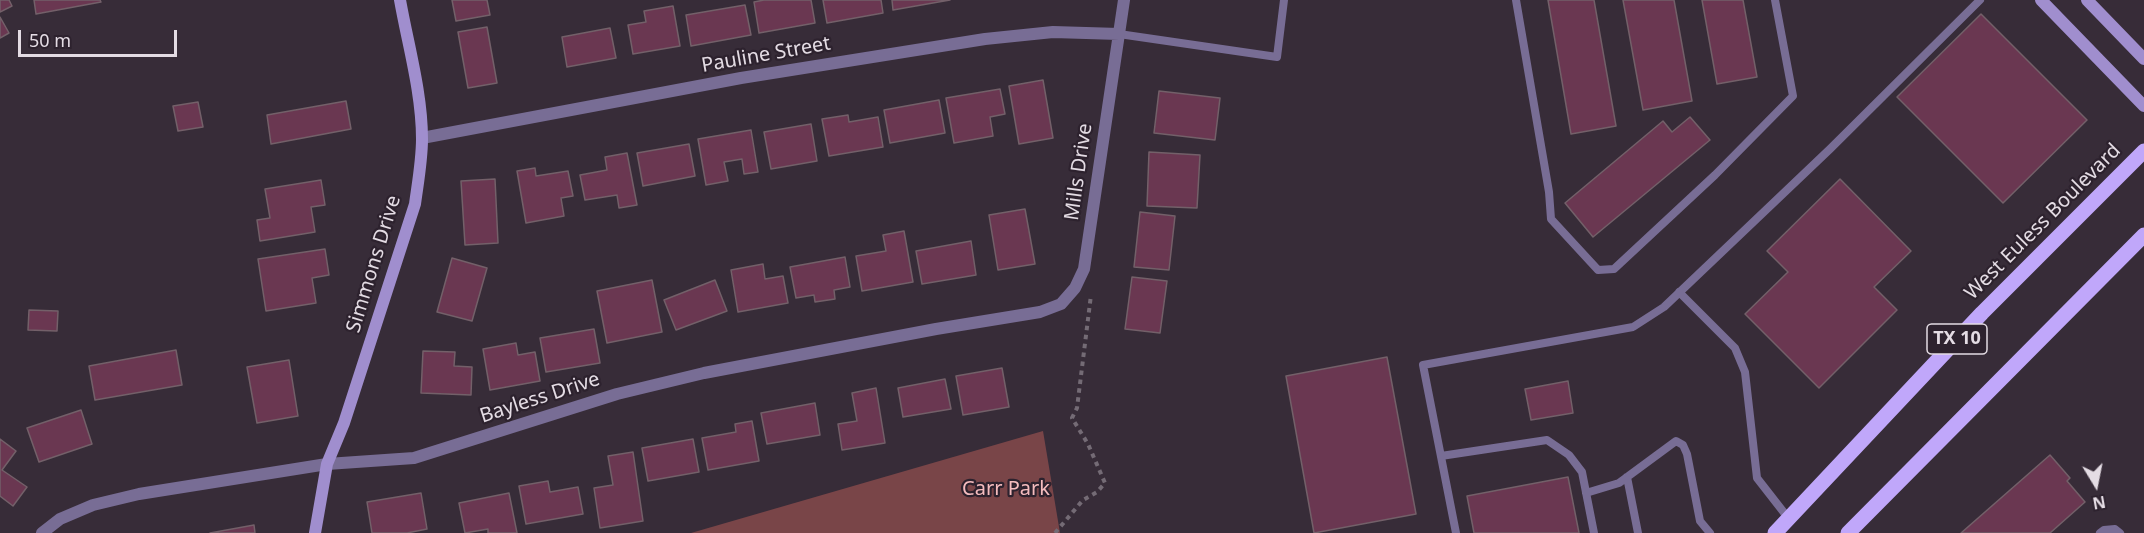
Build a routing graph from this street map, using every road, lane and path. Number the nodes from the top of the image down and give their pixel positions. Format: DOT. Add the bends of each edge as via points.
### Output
graph roads {
  1 [pos="400,0"];
  2 [pos="1124,0"];
  3 [pos="1284,0"];
  4 [pos="1516,0"];
  5 [pos="1775,0"];
  6 [pos="1980,0"];
  7 [pos="2041,0"];
  8 [pos="2087,0"];
  9 [pos="1119,34"];
  10 [pos="2144,59"];
  11 [pos="2144,106"];
  12 [pos="422,138"];
  13 [pos="2144,151"];
  14 [pos="2144,235"];
  15 [pos="1084,268"];
  16 [pos="1679,292"];
  17 [pos="1056,306"];
  18 [pos="1441,456"];
  19 [pos="327,464"];
  20 [pos="1627,477"];
  21 [pos="1586,493"];
  22 [pos="1789,519"];
  23 [pos="42,533"];
  24 [pos="315,533"];
  25 [pos="1055,533"];
  26 [pos="1456,533"];
  27 [pos="1594,533"];
  28 [pos="1638,533"];
  29 [pos="1710,533"];
  30 [pos="1775,533"];
  31 [pos="1848,533"];
  32 [pos="2100,533"];
  33 [pos="2120,533"];
  1 -- 12 [label="street, Simmons Drive"];
  2 -- 9 [label="street, Mills Drive"];
  3 -- 9 [label="lane" via="1276,57"];
  4 -- 5 [label="lane" via="1551,219 1598,270 1614,269 1793,96"];
  6 -- 16 [label="lane"];
  7 -- 11 [label="street"];
  8 -- 10 [label="street"];
  9 -- 12 [label="street, Pauline Street" via="1053,32 985,39 741,78"];
  9 -- 15 [label="street, Mills Drive"];
  12 -- 19 [label="street, Simmons Drive" via="415,204"];
  13 -- 22 [label="main road, West Euless Boulevard / TX 10" via="1982,313"];
  14 -- 31 [label="main road, TX 10"];
  15 -- 17 [label="street, Mills Drive" via="1075,288"];
  15 -- 25 [label="path" via="1092,289 1077,408 1072,418 1105,483 1083,500"];
  16 -- 18 [label="lane" via="1634,327 1423,365"];
  16 -- 22 [label="lane" via="1735,348 1745,372 1757,478"];
  17 -- 19 [label="street, Bayless Drive" via="704,373 617,394 414,458"];
  18 -- 21 [label="lane" via="1547,440 1569,455 1582,472"];
  18 -- 26 [label="lane"];
  19 -- 23 [label="street, Bayless Drive" via="93,505 60,519"];
  19 -- 24 [label="street, Simmons Drive"];
  20 -- 21 [label="lane"];
  20 -- 28 [label="lane"];
  20 -- 29 [label="lane" via="1676,441 1683,445 1700,521"];
  21 -- 27 [label="lane"];
  22 -- 30 [label="main road, West Euless Boulevard / TX 10"];
  32 -- 33 [label="lane" via="2115,529"];
}
